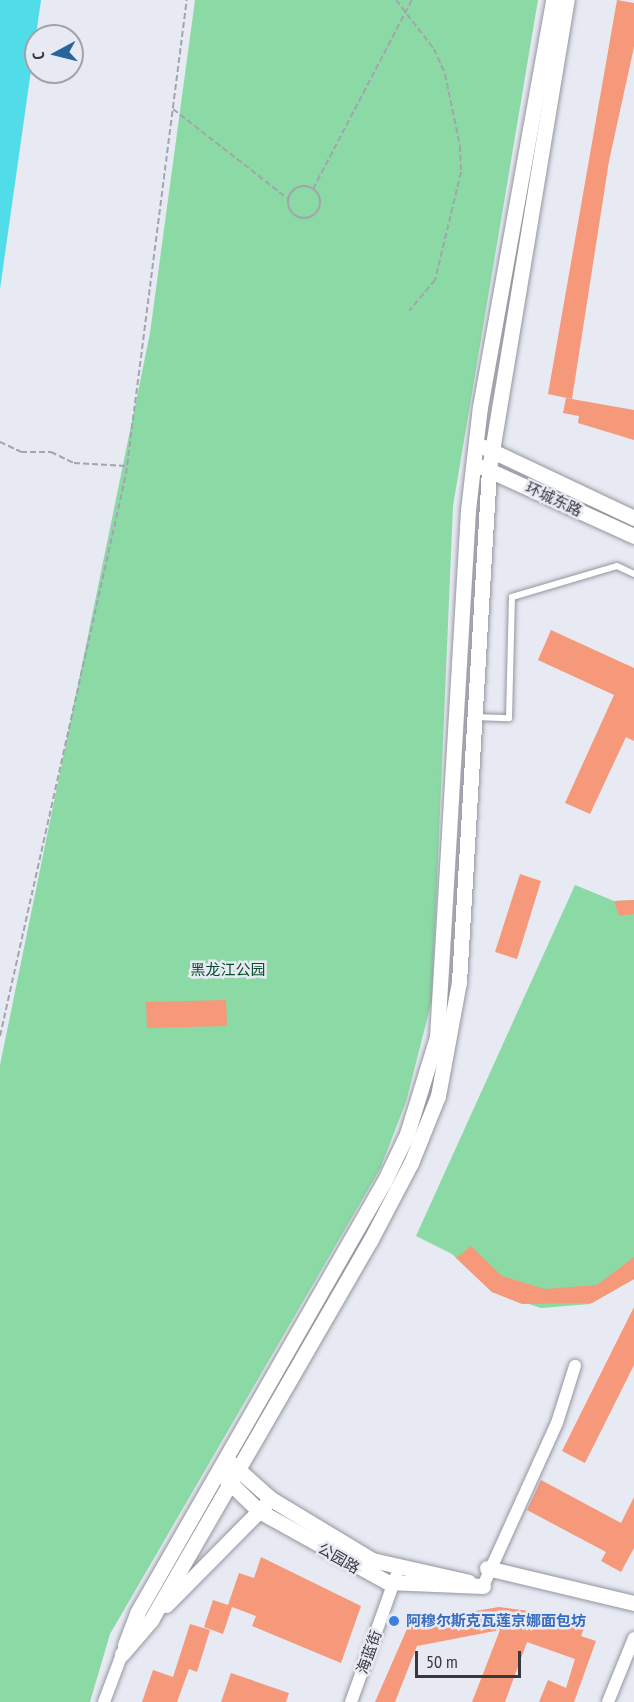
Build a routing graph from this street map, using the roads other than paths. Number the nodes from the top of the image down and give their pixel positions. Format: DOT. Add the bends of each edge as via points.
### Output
graph roads {
  1 [pos="553,0"];
  2 [pos="567,0"];
  3 [pos="476,445"];
  4 [pos="492,449"];
  5 [pos="473,466"];
  6 [pos="489,469"];
  7 [pos="634,518"];
  8 [pos="634,536"];
  9 [pos="634,574"];
  10 [pos="473,717"];
  11 [pos="575,1366"];
  12 [pos="221,1466"];
  13 [pos="235,1474"];
  14 [pos="271,1499"];
  15 [pos="259,1511"];
  16 [pos="399,1568"];
  17 [pos="486,1568"];
  18 [pos="393,1584"];
  19 [pos="483,1586"];
  20 [pos="634,1603"];
  21 [pos="152,1620"];
  22 [pos="634,1638"];
  23 [pos="122,1654"];
  24 [pos="104,1702"];
  25 [pos="351,1702"];
  26 [pos="608,1702"];
  1 -- 3 [label="street"];
  2 -- 4 [label="street"];
  3 -- 4 [label="street, 环城东路"];
  3 -- 5 [label="street"];
  4 -- 6 [label="street"];
  4 -- 7 [label="street, 环城东路"];
  5 -- 6 [label="street, 环城东路"];
  5 -- 12 [label="street" via="437,1037 407,1134 384,1182"];
  6 -- 8 [label="street, 环城东路"];
  6 -- 10 [label="street"];
  9 -- 10 [label="lane" via="617,566 512,597 509,718"];
  10 -- 13 [label="street" via="459,982 438,1096 385,1212"];
  11 -- 17 [label="street" via="557,1423"];
  12 -- 13 [label="street, 公园路"];
  12 -- 23 [label="street" via="137,1613"];
  13 -- 14 [label="street, 公园路"];
  13 -- 15 [label="street, 公园路"];
  13 -- 21 [label="street"];
  14 -- 15 [label="street"];
  14 -- 16 [label="street, 公园路" via="372,1560"];
  15 -- 18 [label="street, 公园路"];
  15 -- 21 [label="street"];
  16 -- 18 [label="street, 海蓝街"];
  16 -- 19 [label="street, 公园路"];
  17 -- 19 [label="street"];
  17 -- 20 [label="street" via="520,1572"];
  18 -- 19 [label="street, 公园路"];
  18 -- 25 [label="street, 海蓝街"];
  21 -- 23 [label="street"];
  22 -- 26 [label="street"];
  23 -- 24 [label="street"];
}
